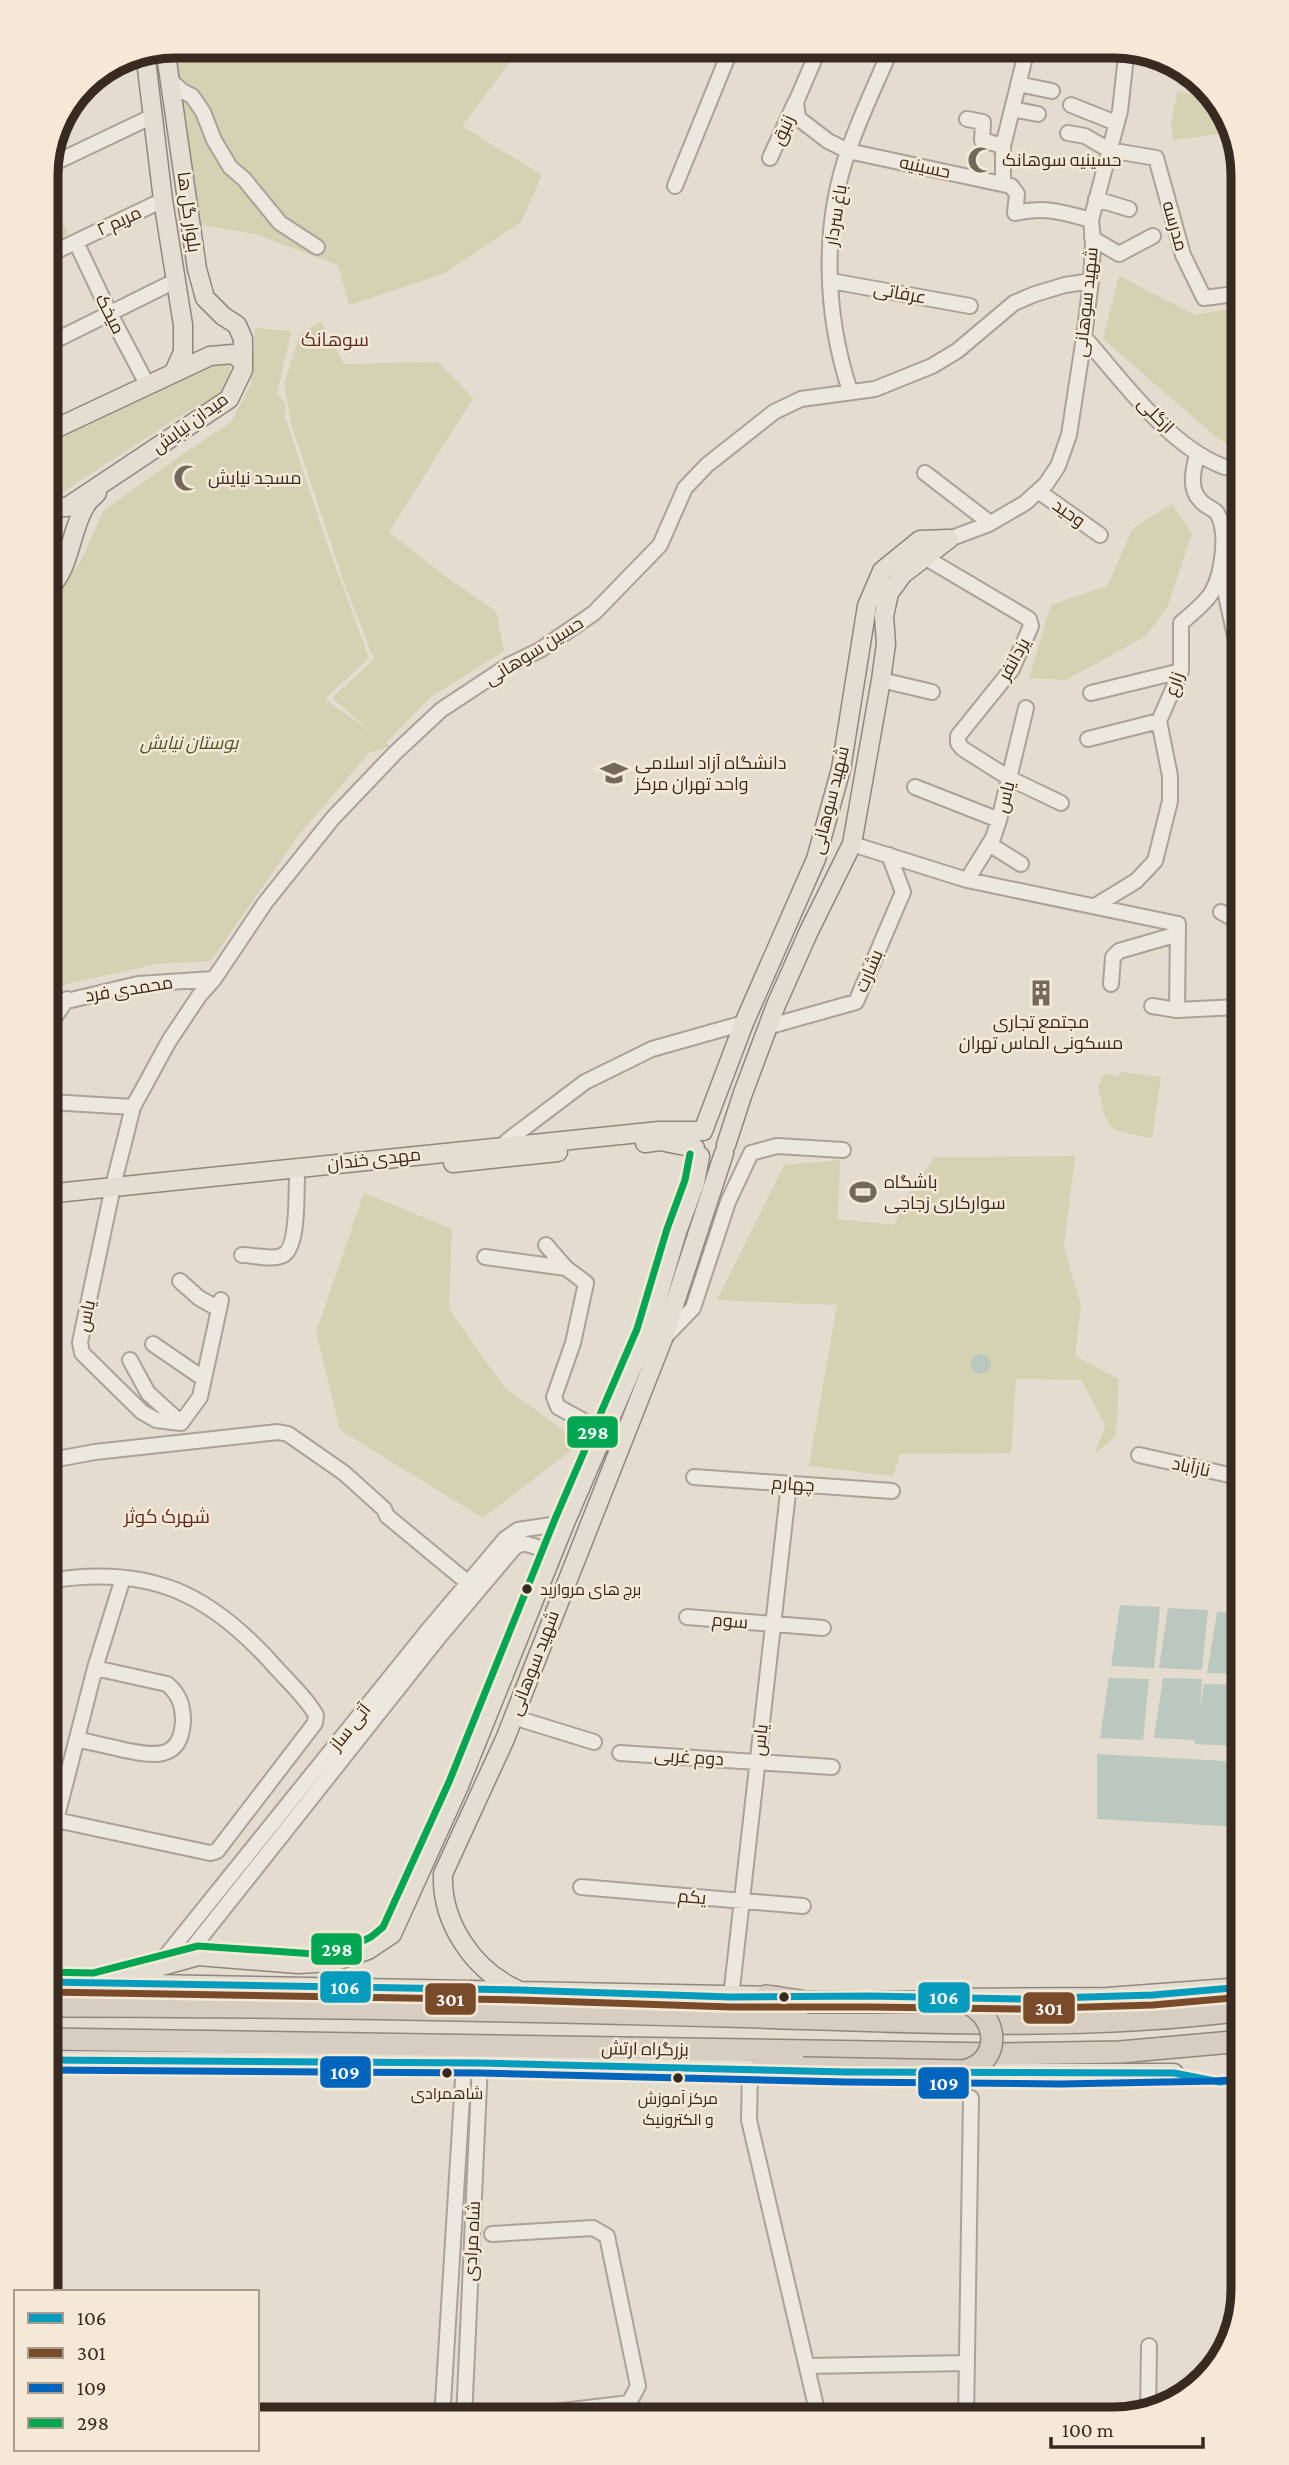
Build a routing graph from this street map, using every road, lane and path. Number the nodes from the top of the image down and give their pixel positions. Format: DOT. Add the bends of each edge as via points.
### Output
graph roads {
  1 [pos="727,58"];
  2 [pos="815,58"];
  3 [pos="887,58"];
  4 [pos="1025,58"];
  5 [pos="1126,58"];
  6 [pos="166,59"];
  7 [pos="146,62"];
  8 [pos="169,79"];
  9 [pos="1018,84"];
  10 [pos="1052,91"];
  11 [pos="796,102"];
  12 [pos="1072,105"];
  13 [pos="1012,109"];
  14 [pos="1038,114"];
  15 [pos="153,116"];
  16 [pos="967,119"];
  17 [pos="1116,123"];
  18 [pos="1068,133"];
  19 [pos="1003,146"];
  20 [pos="1109,150"];
  21 [pos="848,151"];
  22 [pos="769,158"];
  23 [pos="59,160"];
  24 [pos="1003,184"];
  25 [pos="676,186"];
  26 [pos="1096,199"];
  27 [pos="163,200"];
  28 [pos="1129,209"];
  29 [pos="1091,220"];
  30 [pos="1153,236"];
  31 [pos="1092,238"];
  32 [pos="76,242"];
  33 [pos="317,247"];
  34 [pos="58,250"];
  35 [pos="175,281"];
  36 [pos="831,281"];
  37 [pos="1091,281"];
  38 [pos="1231,295"];
  39 [pos="970,306"];
  40 [pos="110,314"];
  41 [pos="1084,337"];
  42 [pos="58,339"];
  43 [pos="241,360"];
  44 [pos="174,372"];
  45 [pos="147,384"];
  46 [pos="850,391"];
  47 [pos="58,427"];
  48 [pos="1197,453"];
  49 [pos="1231,467"];
  50 [pos="925,473"];
  51 [pos="110,478"];
  52 [pos="1038,491"];
  53 [pos="58,507"];
  54 [pos="990,523"];
  55 [pos="1100,535"];
  56 [pos="949,539"];
  57 [pos="926,558"];
  58 [pos="1221,572"];
  59 [pos="58,574"];
  60 [pos="1231,616"];
  61 [pos="1181,670"];
  62 [pos="881,680"];
  63 [pos="932,692"];
  64 [pos="1091,693"];
  65 [pos="1026,708"];
  66 [pos="1159,721"];
  67 [pos="1088,739"];
  68 [pos="1009,778"];
  69 [pos="915,787"];
  70 [pos="1061,803"];
  71 [pos="999,820"];
  72 [pos="852,844"];
  73 [pos="989,844"];
  74 [pos="889,855"];
  75 [pos="1021,864"];
  76 [pos="967,880"];
  77 [pos="1095,906"];
  78 [pos="1222,912"];
  79 [pos="1231,917"];
  80 [pos="1178,934"];
  81 [pos="214,979"];
  82 [pos="1111,984"];
  83 [pos="67,999"];
  84 [pos="58,1002"];
  85 [pos="1152,1006"];
  86 [pos="1231,1008"];
  87 [pos="1177,1010"];
  88 [pos="58,1012"];
  89 [pos="744,1023"];
  90 [pos="767,1027"];
  91 [pos="58,1102"];
  92 [pos="134,1107"];
  93 [pos="507,1141"];
  94 [pos="699,1145"];
  95 [pos="725,1149"];
  96 [pos="843,1150"];
  97 [pos="297,1178"];
  98 [pos="112,1191"];
  99 [pos="58,1193"];
  100 [pos="58,1200"];
  101 [pos="546,1245"];
  102 [pos="242,1255"];
  103 [pos="485,1257"];
  104 [pos="566,1268"];
  105 [pos="180,1281"];
  106 [pos="655,1336"];
  107 [pos="153,1344"];
  108 [pos="130,1360"];
  109 [pos="204,1379"];
  110 [pos="181,1423"];
  111 [pos="604,1432"];
  112 [pos="1139,1455"];
  113 [pos="58,1459"];
  114 [pos="1231,1475"];
  115 [pos="694,1477"];
  116 [pos="789,1484"];
  117 [pos="892,1491"];
  118 [pos="565,1523"];
  119 [pos="554,1552"];
  120 [pos="123,1578"];
  121 [pos="58,1579"];
  122 [pos="469,1579"];
  123 [pos="687,1617"];
  124 [pos="773,1625"];
  125 [pos="823,1628"];
  126 [pos="434,1633"];
  127 [pos="95,1668"];
  128 [pos="513,1717"];
  129 [pos="76,1739"];
  130 [pos="594,1742"];
  131 [pos="620,1753"];
  132 [pos="757,1762"];
  133 [pos="832,1767"];
  134 [pos="459,1786"];
  135 [pos="478,1797"];
  136 [pos="58,1808"];
  137 [pos="58,1821"];
  138 [pos="581,1887"];
  139 [pos="742,1901"];
  140 [pos="803,1906"];
  141 [pos="193,1935"];
  142 [pos="183,1960"];
  143 [pos="157,1967"];
  144 [pos="58,1982"];
  145 [pos="94,1984"];
  146 [pos="1231,1988"];
  147 [pos="519,1990"];
  148 [pos="1195,1992"];
  149 [pos="766,1996"];
  150 [pos="731,1997"];
  151 [pos="58,2006"];
  152 [pos="1231,2011"];
  153 [pos="1080,2022"];
  154 [pos="58,2039"];
  155 [pos="1231,2042"];
  156 [pos="409,2045"];
  157 [pos="1175,2048"];
  158 [pos="1120,2052"];
  159 [pos="58,2060"];
  160 [pos="472,2063"];
  161 [pos="1147,2063"];
  162 [pos="542,2064"];
  163 [pos="755,2069"];
  164 [pos="1126,2074"];
  165 [pos="971,2098"];
  166 [pos="492,2234"];
  167 [pos="1149,2346"];
  168 [pos="967,2363"];
  169 [pos="807,2366"];
  170 [pos="1148,2401"];
  171 [pos="443,2407"];
  172 [pos="464,2407"];
  173 [pos="596,2407"];
  174 [pos="816,2407"];
  175 [pos="966,2407"];
  1 -- 25 [label="street"];
  2 -- 11 [label="street, زنبق"];
  3 -- 21 [label="street, باغ سردار"];
  4 -- 9 [label="street"];
  5 -- 17 [label="street, شهید سوهانی"];
  6 -- 8 [label="main road, بلوار گل ها"];
  7 -- 15 [label="main road, بلوار گل ها"];
  8 -- 33 [label="street" via="192,96 230,167 280,223"];
  8 -- 43 [label="main road, بلوار گل ها" via="200,279 205,298 237,325 243,339"];
  9 -- 10 [label="street"];
  9 -- 13 [label="street"];
  11 -- 21 [label="street, حسینیه" via="798,118"];
  11 -- 22 [label="street, زنبق"];
  12 -- 17 [label="street"];
  13 -- 14 [label="street"];
  13 -- 19 [label="street"];
  15 -- 23 [label="street"];
  15 -- 27 [label="main road, بلوار گل ها"];
  16 -- 19 [label="street" via="983,122 982,140"];
  17 -- 20 [label="street, شهید سوهانی"];
  18 -- 20 [label="street" via="1085,136"];
  19 -- 24 [label="street"];
  20 -- 26 [label="street, شهید سوهانی"];
  20 -- 38 [label="street, مدرسه" via="1156,158 1183,255 1205,298"];
  21 -- 24 [label="street, حسینیه"];
  21 -- 36 [label="street, باغ سردار" via="830,241"];
  24 -- 29 [label="street" via="1017,194 1015,213 1051,209"];
  26 -- 28 [label="street"];
  26 -- 29 [label="street, شهید سوهانی"];
  27 -- 32 [label="street, مریم ۲"];
  27 -- 35 [label="main road, بلوار گل ها"];
  29 -- 31 [label="street, شهید سوهانی"];
  30 -- 31 [label="street" via="1119,254"];
  31 -- 37 [label="street, شهید سوهانی"];
  32 -- 34 [label="street, مریم ۲"];
  32 -- 40 [label="street, میخک"];
  35 -- 40 [label="street"];
  35 -- 44 [label="main road, بلوار گل ها" via="183,352"];
  36 -- 39 [label="street, عرفاتی"];
  36 -- 46 [label="street, باغ سردار" via="841,365"];
  37 -- 41 [label="street, شهید سوهانی"];
  37 -- 46 [label="street, حسین سوهانی" via="1035,293 1014,303 932,366 875,389"];
  40 -- 42 [label="street"];
  40 -- 45 [label="street, میخک"];
  41 -- 48 [label="street, ازگلی" via="1160,422"];
  41 -- 52 [label="street, شهید سوهانی" via="1069,435 1058,466"];
  43 -- 44 [label="main road" via="233,354 210,356"];
  43 -- 51 [label="main road, میدان نیایش" via="243,370 229,399"];
  44 -- 45 [label="main road"];
  45 -- 47 [label="main road"];
  46 -- 81 [label="street, حسین سوهانی" via="801,399 751,428 685,488 660,545 594,613 441,710 332,818"];
  48 -- 49 [label="street, ازگلی"];
  48 -- 58 [label="street, زارع" via="1193,488 1199,500 1216,512 1222,526"];
  50 -- 54 [label="street"];
  51 -- 53 [label="main road, میدان نیایش" via="66,507"];
  51 -- 59 [label="main road" via="85,506"];
  52 -- 54 [label="street, شهید سوهانی"];
  52 -- 55 [label="street, وحید"];
  54 -- 56 [label="street, شهید سوهانی"];
  56 -- 57 [label="main road, شهید سوهانی"];
  56 -- 89 [label="main road, شهید سوهانی" via="919,540 882,571 867,606 828,822"];
  57 -- 62 [label="main road, شهید سوهانی" via="903,574 889,593"];
  57 -- 68 [label="street, یزدانفر" via="1029,619 1031,626 1012,669 958,736 963,749"];
  58 -- 60 [label="street"];
  58 -- 61 [label="street, زارع" via="1211,595 1181,623"];
  61 -- 64 [label="street"];
  61 -- 66 [label="street, زارع"];
  62 -- 63 [label="street"];
  62 -- 72 [label="main road, شهید سوهانی"];
  65 -- 68 [label="street, یاس"];
  66 -- 67 [label="street"];
  66 -- 77 [label="street" via="1170,801 1155,861 1136,881"];
  68 -- 70 [label="street"];
  68 -- 71 [label="street, یاس"];
  69 -- 71 [label="street"];
  71 -- 73 [label="street, یاس"];
  72 -- 74 [label="street"];
  72 -- 90 [label="main road, شهید سوهانی"];
  73 -- 75 [label="street"];
  73 -- 76 [label="street, یاس"];
  74 -- 76 [label="street"];
  74 -- 90 [label="street, بشارت" via="903,892 856,1002"];
  76 -- 77 [label="street"];
  77 -- 80 [label="street" via="1178,924"];
  78 -- 79 [label="street"];
  80 -- 82 [label="street" via="1119,951 1113,957"];
  80 -- 87 [label="street"];
  81 -- 83 [label="street, محمدی فرد" via="138,984"];
  81 -- 92 [label="street, حسین سوهانی" via="169,1041"];
  83 -- 84 [label="street, محمدی فرد"];
  83 -- 88 [label="street"];
  85 -- 87 [label="street"];
  86 -- 87 [label="street"];
  89 -- 93 [label="street" via="652,1049 585,1082"];
  89 -- 94 [label="main road, شهید سوهانی"];
  90 -- 95 [label="main road, شهید سوهانی"];
  91 -- 92 [label="street"];
  92 -- 98 [label="street, حسین سوهانی"];
  94 -- 95 [label="main road" via="712,1160"];
  94 -- 95 [label="main road" via="712,1129 720,1133"];
  94 -- 97 [label="main road, مهدی خندان" via="660,1141"];
  94 -- 98 [label="main road, مهدی خندان" via="659,1131"];
  94 -- 106 [label="main road, شهید سوهانی" via="695,1183 677,1232"];
  95 -- 106 [label="main road, شهید سوهانی"];
  96 -- 106 [label="street" via="777,1146 751,1153 727,1202 693,1308"];
  97 -- 98 [label="main road, مهدی خندان"];
  97 -- 102 [label="street" via="295,1234 288,1251 279,1257"];
  98 -- 99 [label="main road, مهدی خندان"];
  98 -- 100 [label="main road, مهدی خندان"];
  98 -- 110 [label="street, یاس" via="80,1342 82,1353 142,1412 156,1420"];
  101 -- 104 [label="street"];
  103 -- 104 [label="street"];
  104 -- 111 [label="street" via="587,1287 555,1403"];
  105 -- 109 [label="street" via="199,1298 220,1305"];
  106 -- 111 [label="main road, شهید سوهانی"];
  106 -- 128 [label="main road, شهید سوهانی"];
  107 -- 109 [label="street"];
  108 -- 110 [label="street" via="148,1393"];
  109 -- 110 [label="street" via="200,1397"];
  111 -- 118 [label="main road, شهید سوهانی"];
  112 -- 114 [label="street, نازآباد"];
  113 -- 122 [label="street" via="288,1434 393,1511"];
  115 -- 116 [label="street, چهارم"];
  116 -- 117 [label="street, چهارم"];
  116 -- 124 [label="street, یاس"];
  118 -- 119 [label="main road, شهید سوهانی"];
  118 -- 122 [label="street, آتی ساز" via="511,1533"];
  119 -- 126 [label="street, آتی ساز" via="519,1545"];
  119 -- 134 [label="main road, شهید سوهانی"];
  120 -- 121 [label="street"];
  120 -- 127 [label="street"];
  120 -- 137 [label="street" via="168,1587 222,1616 312,1708 315,1723 217,1852"];
  122 -- 126 [label="street, آتی ساز"];
  123 -- 124 [label="street, سوم"];
  124 -- 125 [label="street, سوم"];
  124 -- 132 [label="street, یاس"];
  126 -- 141 [label="street, آتی ساز"];
  127 -- 129 [label="street"];
  127 -- 129 [label="street" via="175,1690 183,1715 181,1739 170,1751 150,1755"];
  128 -- 130 [label="street"];
  128 -- 135 [label="main road, شهید سوهانی"];
  129 -- 136 [label="street"];
  131 -- 132 [label="street, دوم غربی"];
  132 -- 133 [label="street, دوم غربی"];
  132 -- 139 [label="street, یاس"];
  134 -- 135 [label="main road"];
  134 -- 142 [label="main road, شهید سوهانی" via="397,1926 377,1946 316,1965 205,1956"];
  135 -- 147 [label="main road, شهید سوهانی" via="443,1874 445,1900 453,1927 473,1955"];
  138 -- 139 [label="street, یکم"];
  139 -- 140 [label="street, یکم"];
  139 -- 150 [label="street, یاس"];
  141 -- 142 [label="street, آتی ساز"];
  141 -- 143 [label="street, آتی ساز"];
  142 -- 143 [label="main road, شهید سوهانی"];
  143 -- 145 [label="main road, شهید سوهانی"];
  144 -- 145 [label="main road"];
  145 -- 147 [label="main road"];
  146 -- 148 [label="main road"];
  147 -- 150 [label="main road"];
  148 -- 149 [label="main road" via="1023,1999"];
  148 -- 153 [label="main road" via="1153,2010"];
  149 -- 150 [label="main road"];
  149 -- 163 [label="highway, bridge" via="807,2002 964,2002 982,2012 992,2037 982,2063 964,2071"];
  151 -- 153 [label="highway, بزرگراه ارتش"];
  152 -- 153 [label="highway, بزرگراه ارتش"];
  154 -- 156 [label="highway, بزرگراه ارتش"];
  155 -- 157 [label="highway, بزرگراه ارتش"];
  156 -- 158 [label="highway, بزرگراه ارتش"];
  156 -- 162 [label="main road"];
  157 -- 158 [label="highway, بزرگراه ارتش"];
  157 -- 161 [label="main road"];
  158 -- 161 [label="main road"];
  159 -- 160 [label="main road"];
  160 -- 162 [label="main road"];
  160 -- 171 [label="street, شاه مرادی"];
  160 -- 172 [label="street, شاه مرادی"];
  161 -- 164 [label="main road"];
  161 -- 164 [label="main road" via="1174,2073"];
  162 -- 163 [label="main road"];
  163 -- 164 [label="main road"];
  163 -- 169 [label="street" via="749,2120"];
  165 -- 168 [label="street"];
  166 -- 173 [label="street" via="593,2228 607,2236 638,2386 629,2403"];
  167 -- 170 [label="street"];
  168 -- 169 [label="street"];
  168 -- 175 [label="street"];
  169 -- 174 [label="street"];
}
